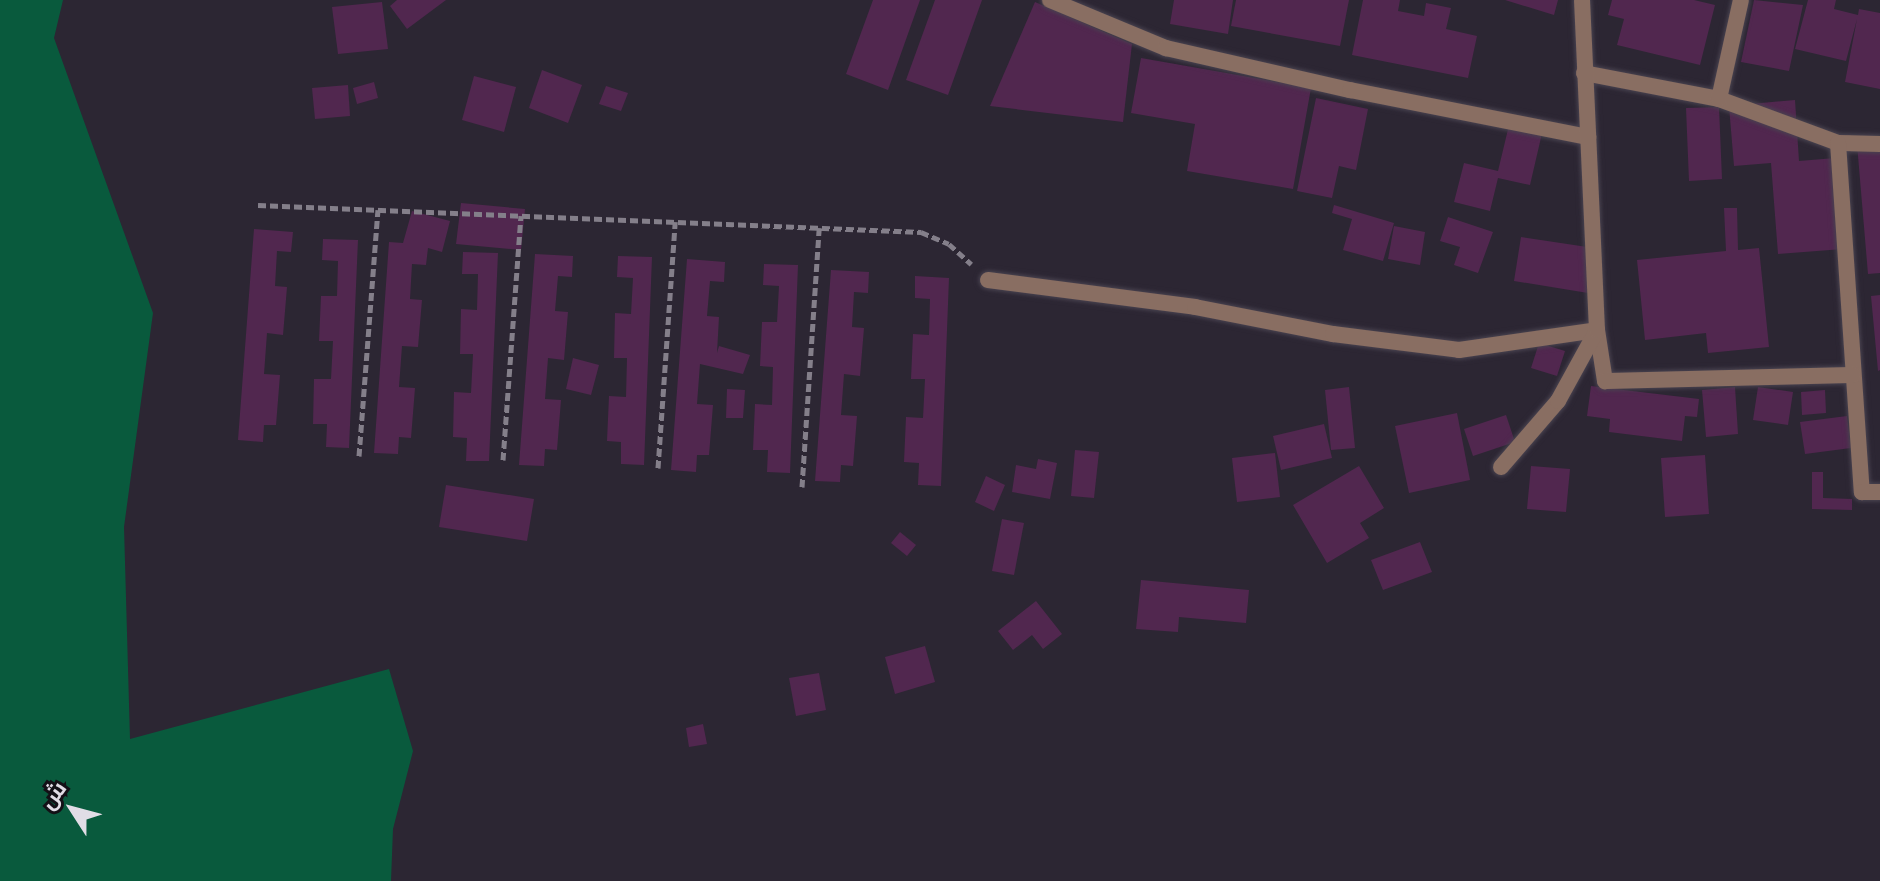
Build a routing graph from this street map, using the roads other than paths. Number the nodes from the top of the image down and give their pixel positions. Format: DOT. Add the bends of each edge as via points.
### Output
graph roads {
  1 [pos="1050,0"];
  2 [pos="1582,0"];
  3 [pos="1741,0"];
  4 [pos="1070,4"];
  5 [pos="1584,73"];
  6 [pos="1719,99"];
  7 [pos="1588,137"];
  8 [pos="1838,143"];
  9 [pos="1880,144"];
  10 [pos="988,280"];
  11 [pos="1597,330"];
  12 [pos="1853,375"];
  13 [pos="1501,467"];
  14 [pos="1880,492"];
  1 -- 4 [label="street"];
  2 -- 5 [label="street"];
  3 -- 6 [label="street"];
  4 -- 7 [label="street" via="1166,48"];
  5 -- 6 [label="street"];
  5 -- 7 [label="street"];
  6 -- 8 [label="street"];
  7 -- 11 [label="street"];
  8 -- 9 [label="street"];
  8 -- 12 [label="street"];
  10 -- 11 [label="street" via="1459,350"];
  11 -- 12 [label="street" via="1605,381"];
  11 -- 13 [label="street" via="1558,401"];
  12 -- 14 [label="street" via="1862,492"];
}
